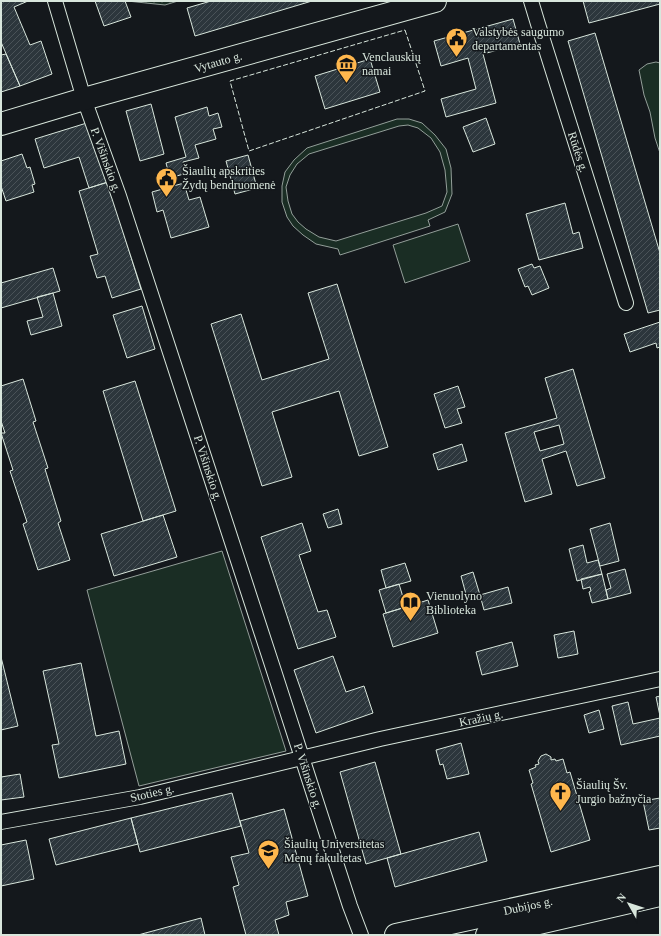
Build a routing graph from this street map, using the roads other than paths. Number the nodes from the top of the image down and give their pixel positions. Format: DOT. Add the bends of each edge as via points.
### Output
graph roads {
  1 [pos="55,1"];
  2 [pos="435,1"];
  3 [pos="531,1"];
  4 [pos="84,99"];
  5 [pos="1,124"];
  6 [pos="626,303"];
  7 [pos="660,679"];
  8 [pos="302,758"];
  9 [pos="1,822"];
  10 [pos="660,877"];
  11 [pos="660,895"];
  12 [pos="361,935"];
  13 [pos="396,935"];
  14 [pos="487,935"];
  1 -- 4 [label="street, P. Višinskio g."];
  2 -- 4 [label="main road, Vytauto g."];
  3 -- 6 [label="street, Rūdės g."];
  4 -- 5 [label="main road, Vytauto g."];
  4 -- 8 [label="street, P. Višinskio g." via="119,196"];
  7 -- 8 [label="street, Kražių g."];
  8 -- 9 [label="street, Stoties g." via="140,797"];
  8 -- 12 [label="street, P. Višinskio g."];
  10 -- 13 [label="main road, Dubijos g."];
  11 -- 14 [label="main road, Dubijos g."];
}
